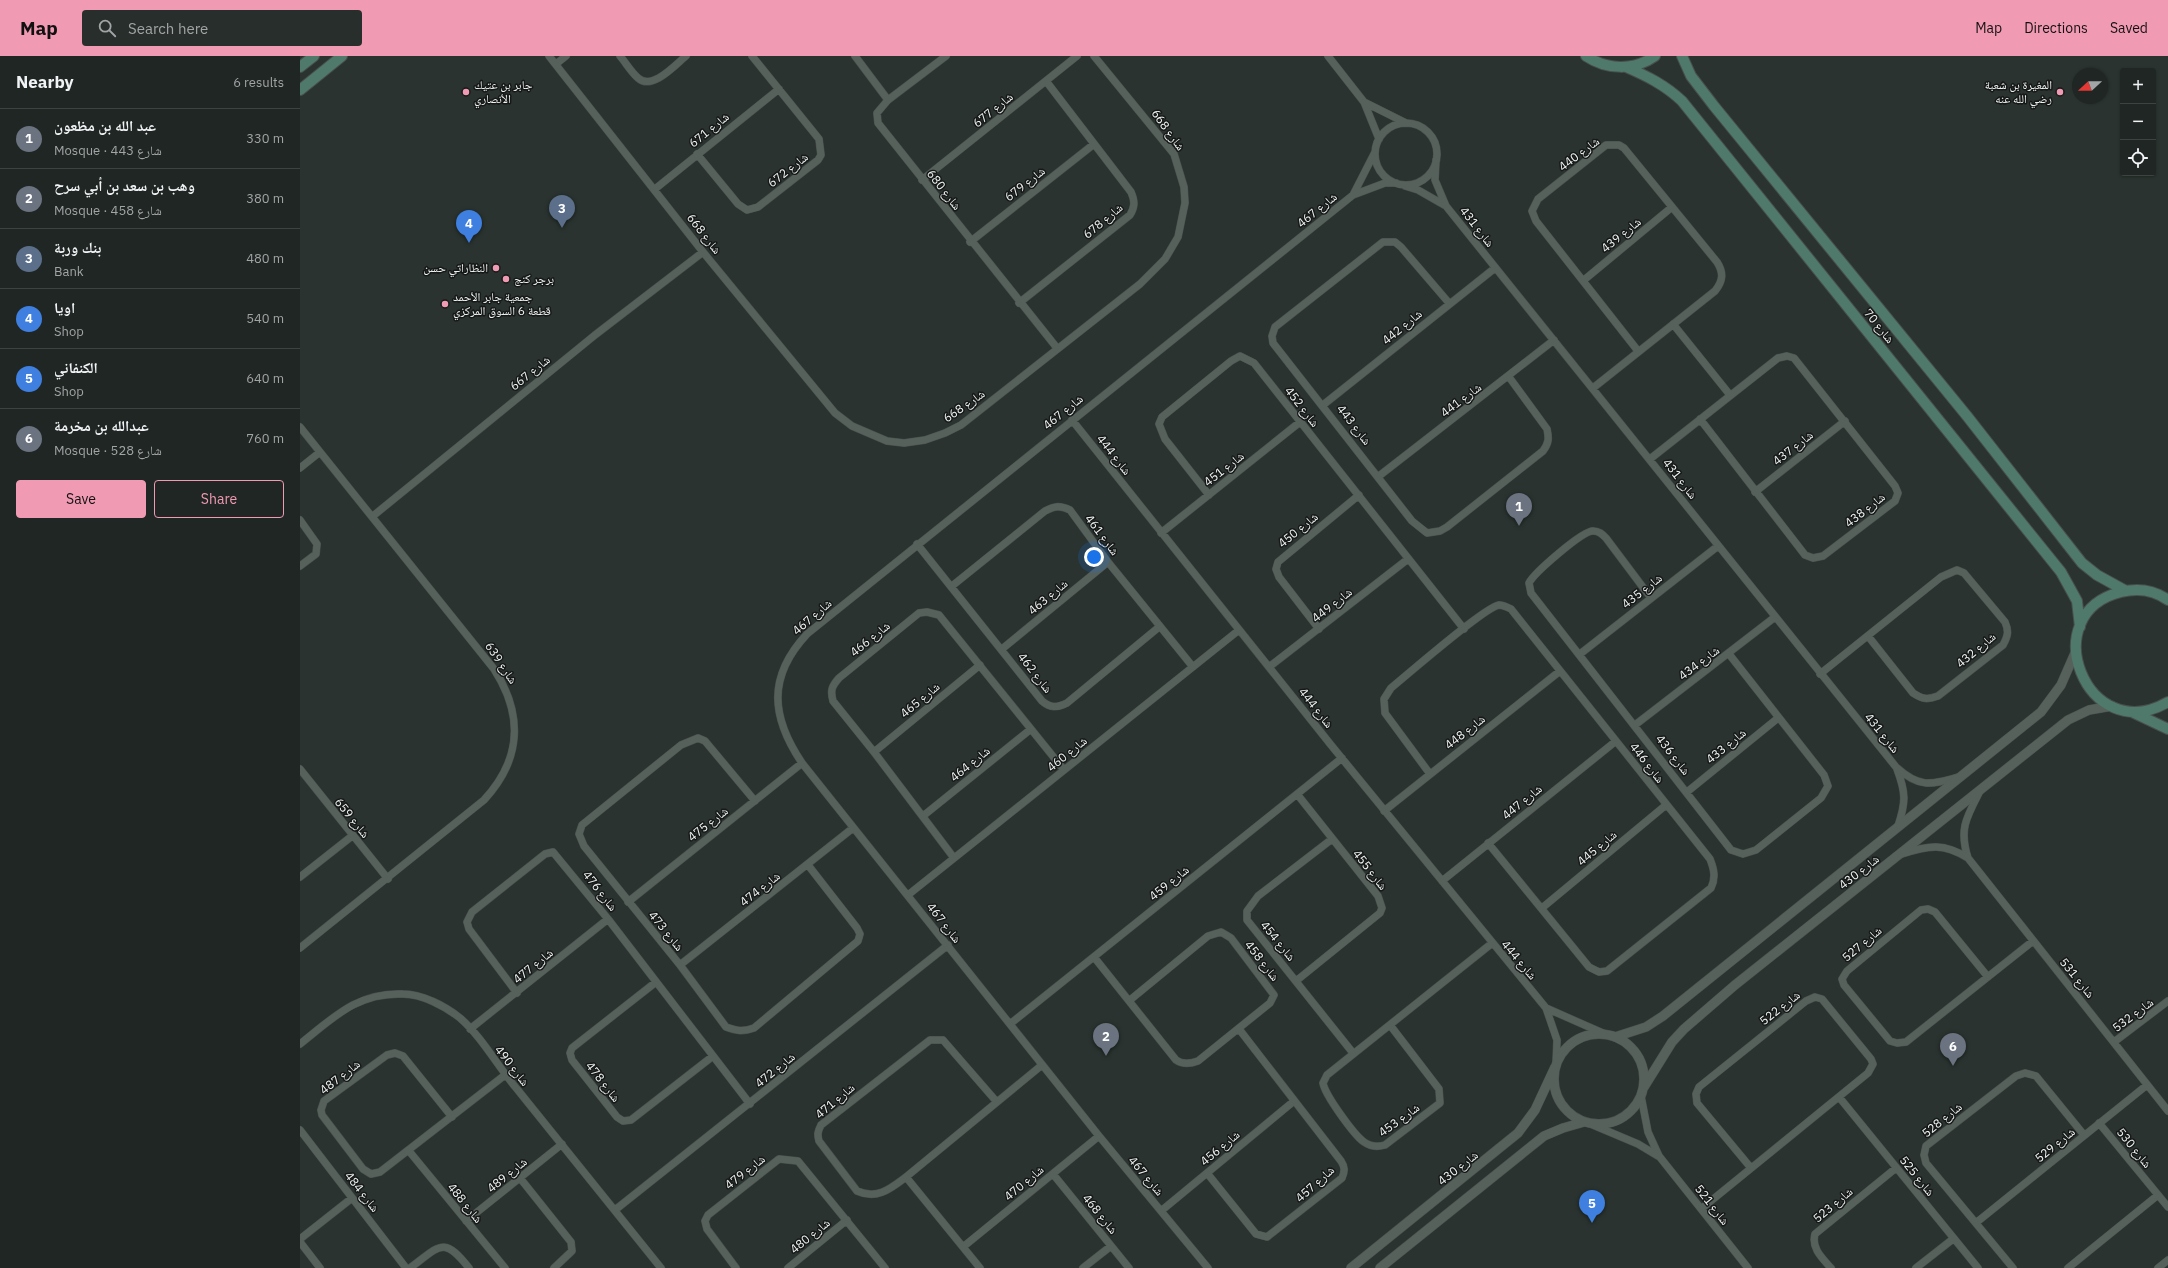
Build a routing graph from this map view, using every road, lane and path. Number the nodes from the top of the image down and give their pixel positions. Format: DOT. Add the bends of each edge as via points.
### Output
graph roads {
  1 [pos="314,56"];
  2 [pos="342,56"];
  3 [pos="549,56"];
  4 [pos="566,56"];
  5 [pos="620,56"];
  6 [pos="686,56"];
  7 [pos="752,56"];
  8 [pos="855,56"];
  9 [pos="946,56"];
  10 [pos="1077,56"];
  11 [pos="1094,56"];
  12 [pos="1328,56"];
  13 [pos="1586,56"];
  14 [pos="1655,56"];
  15 [pos="1682,56"];
  16 [pos="556,64"];
  17 [pos="300,67"];
  18 [pos="1626,67"];
  19 [pos="1046,81"];
  20 [pos="778,89"];
  21 [pos="300,90"];
  22 [pos="888,100"];
  23 [pos="1364,102"];
  24 [pos="1406,123"];
  25 [pos="1379,139"];
  26 [pos="1094,144"];
  27 [pos="1376,152"];
  28 [pos="697,154"];
  29 [pos="1436,160"];
  30 [pos="922,180"];
  31 [pos="1398,184"];
  32 [pos="655,189"];
  33 [pos="1353,195"];
  34 [pos="1446,206"];
  35 [pos="1672,207"];
  36 [pos="970,242"];
  37 [pos="703,252"];
  38 [pos="1495,268"];
  39 [pos="1584,280"];
  40 [pos="1019,303"];
  41 [pos="1449,303"];
  42 [pos="1674,324"];
  43 [pos="1554,340"];
  44 [pos="1057,348"];
  45 [pos="1638,351"];
  46 [pos="1509,377"];
  47 [pos="1593,388"];
  48 [pos="1730,395"];
  49 [pos="1323,405"];
  50 [pos="1700,419"];
  51 [pos="1072,420"];
  52 [pos="1845,421"];
  53 [pos="1300,422"];
  54 [pos="300,427"];
  55 [pos="320,452"];
  56 [pos="1650,459"];
  57 [pos="300,468"];
  58 [pos="1380,476"];
  59 [pos="1755,492"];
  60 [pos="1209,495"];
  61 [pos="1358,495"];
  62 [pos="373,516"];
  63 [pos="300,520"];
  64 [pos="1161,533"];
  65 [pos="917,544"];
  66 [pos="1718,546"];
  67 [pos="1408,559"];
  68 [pos="1108,562"];
  69 [pos="300,566"];
  70 [pos="952,586"];
  71 [pos="2126,591"];
  72 [pos="2156,593"];
  73 [pos="2168,594"];
  74 [pos="1651,598"];
  75 [pos="2168,600"];
  76 [pos="1775,617"];
  77 [pos="1159,627"];
  78 [pos="2080,627"];
  79 [pos="1319,628"];
  80 [pos="1464,629"];
  81 [pos="1239,630"];
  82 [pos="1868,636"];
  83 [pos="1002,649"];
  84 [pos="2075,653"];
  85 [pos="1580,654"];
  86 [pos="1729,654"];
  87 [pos="980,665"];
  88 [pos="1193,667"];
  89 [pos="1270,667"];
  90 [pos="1560,672"];
  91 [pos="1820,674"];
  92 [pos="2168,702"];
  93 [pos="2112,706"];
  94 [pos="2128,710"];
  95 [pos="1778,718"];
  96 [pos="1636,725"];
  97 [pos="1031,729"];
  98 [pos="2168,729"];
  99 [pos="1616,741"];
  100 [pos="874,752"];
  101 [pos="1342,758"];
  102 [pos="802,763"];
  103 [pos="1896,767"];
  104 [pos="1064,770"];
  105 [pos="301,772"];
  106 [pos="1430,774"];
  107 [pos="1958,777"];
  108 [pos="1687,792"];
  109 [pos="1979,792"];
  110 [pos="1297,794"];
  111 [pos="755,801"];
  112 [pos="1666,805"];
  113 [pos="1384,811"];
  114 [pos="923,816"];
  115 [pos="1898,826"];
  116 [pos="853,828"];
  117 [pos="352,836"];
  118 [pos="1332,839"];
  119 [pos="1488,843"];
  120 [pos="1901,855"];
  121 [pos="954,858"];
  122 [pos="1968,858"];
  123 [pos="808,865"];
  124 [pos="300,877"];
  125 [pos="388,879"];
  126 [pos="1442,881"];
  127 [pos="908,895"];
  128 [pos="628,902"];
  129 [pos="1542,908"];
  130 [pos="608,919"];
  131 [pos="2033,941"];
  132 [pos="1491,944"];
  133 [pos="948,945"];
  134 [pos="300,948"];
  135 [pos="1094,957"];
  136 [pos="680,965"];
  137 [pos="1988,977"];
  138 [pos="1296,981"];
  139 [pos="656,982"];
  140 [pos="516,993"];
  141 [pos="1130,1000"];
  142 [pos="2167,1005"];
  143 [pos="1546,1008"];
  144 [pos="1010,1024"];
  145 [pos="1390,1025"];
  146 [pos="470,1029"];
  147 [pos="1239,1030"];
  148 [pos="1605,1034"];
  149 [pos="1615,1037"];
  150 [pos="2114,1042"];
  151 [pos="300,1044"];
  152 [pos="1353,1053"];
  153 [pos="713,1056"];
  154 [pos="1042,1064"];
  155 [pos="1556,1066"];
  156 [pos="505,1075"];
  157 [pos="2147,1085"];
  158 [pos="1643,1091"];
  159 [pos="1839,1097"];
  160 [pos="996,1101"];
  161 [pos="1294,1101"];
  162 [pos="750,1104"];
  163 [pos="2168,1111"];
  164 [pos="452,1117"];
  165 [pos="1584,1122"];
  166 [pos="2099,1122"];
  167 [pos="1593,1125"];
  168 [pos="300,1130"];
  169 [pos="2084,1135"];
  170 [pos="1099,1136"];
  171 [pos="562,1144"];
  172 [pos="409,1151"];
  173 [pos="1658,1156"];
  174 [pos="1751,1168"];
  175 [pos="1896,1168"];
  176 [pos="1207,1173"];
  177 [pos="1053,1174"];
  178 [pos="906,1177"];
  179 [pos="520,1178"];
  180 [pos="2158,1195"];
  181 [pos="352,1198"];
  182 [pos="2168,1207"];
  183 [pos="1701,1209"];
  184 [pos="615,1210"];
  185 [pos="1160,1211"];
  186 [pos="847,1220"];
  187 [pos="466,1222"];
  188 [pos="1977,1222"];
  189 [pos="300,1239"];
  190 [pos="1953,1239"];
  191 [pos="300,1242"];
  192 [pos="1111,1246"];
  193 [pos="963,1247"];
  194 [pos="2168,1260"];
  195 [pos="320,1268"];
  196 [pos="406,1268"];
  197 [pos="410,1268"];
  198 [pos="470,1268"];
  199 [pos="505,1268"];
  200 [pos="554,1268"];
  201 [pos="661,1268"];
  202 [pos="736,1268"];
  203 [pos="788,1268"];
  204 [pos="885,1268"];
  205 [pos="980,1268"];
  206 [pos="1083,1268"];
  207 [pos="1129,1268"];
  208 [pos="1208,1268"];
  209 [pos="1351,1268"];
  210 [pos="1380,1268"];
  211 [pos="1748,1268"];
  212 [pos="1830,1268"];
  213 [pos="1916,1268"];
  214 [pos="1978,1268"];
  215 [pos="2013,1268"];
  216 [pos="2068,1268"];
  217 [pos="2158,1268"];
  1 -- 17 [label="main road"];
  2 -- 21 [label="main road"];
  3 -- 16 [label="street, شارع 668"];
  4 -- 16 [label="street"];
  5 -- 6 [label="street" via="639,79 646,83 655,81"];
  7 -- 20 [label="street, شارع 672"];
  8 -- 22 [label="street"];
  9 -- 22 [label="street, شارع 680"];
  10 -- 19 [label="street, شارع 677"];
  11 -- 44 [label="street, شارع 668" via="1174,154 1186,203 1178,237 1165,259 1140,284"];
  12 -- 23 [label="street"];
  13 -- 18 [label="main road" via="1608,66"];
  14 -- 18 [label="main road"];
  15 -- 71 [label="main road, شارع 70" via="1692,76 1714,106 1967,416 2082,563 2097,575"];
  16 -- 32 [label="street, شارع 668"];
  18 -- 78 [label="main road, شارع 70" via="1661,84 1682,101 2061,572 2077,601"];
  19 -- 26 [label="street, شارع 678"];
  19 -- 30 [label="street, شارع 677"];
  20 -- 28 [label="street, شارع 671"];
  20 -- 28 [label="street, شارع 672" via="819,139 822,149 818,160 758,207 747,210 738,204"];
  22 -- 30 [label="street, شارع 680" via="877,113 878,123"];
  23 -- 24 [label="street"];
  23 -- 25 [label="street"];
  24 -- 25 [label="street" via="1390,128"];
  24 -- 29 [label="street" via="1421,128 1433,139"];
  25 -- 27 [label="street"];
  26 -- 36 [label="street, شارع 679"];
  26 -- 40 [label="street, شارع 678" via="1131,192 1134,209 1130,215"];
  27 -- 31 [label="street" via="1376,160 1383,174"];
  27 -- 33 [label="street, شارع 467"];
  28 -- 32 [label="street, شارع 671"];
  29 -- 31 [label="street" via="1432,171 1423,180 1412,184"];
  29 -- 34 [label="street, شارع 431" via="1436,180"];
  30 -- 36 [label="street, شارع 680"];
  31 -- 33 [label="street, شارع 467" via="1385,184"];
  31 -- 34 [label="street, شارع 431" via="1418,190"];
  32 -- 37 [label="street, شارع 668"];
  33 -- 51 [label="street, شارع 467"];
  34 -- 38 [label="street, شارع 431"];
  35 -- 39 [label="street, شارع 439"];
  35 -- 39 [label="street, شارع 440" via="1624,148 1614,144 1606,145 1538,199 1532,210 1533,216"];
  35 -- 42 [label="street, شارع 440" via="1717,262 1723,276 1715,291"];
  36 -- 40 [label="street, شارع 680"];
  37 -- 44 [label="street, شارع 668" via="835,413 852,426 887,441 904,443 925,440 961,425"];
  37 -- 62 [label="street, شارع 667" via="594,335"];
  38 -- 41 [label="street, شارع 442"];
  38 -- 43 [label="street, شارع 431"];
  39 -- 45 [label="street, شارع 440"];
  40 -- 44 [label="street, شارع 680"];
  41 -- 49 [label="street, شارع 442"];
  41 -- 49 [label="street, شارع 443" via="1401,247 1389,241 1373,248 1274,327 1274,343"];
  42 -- 45 [label="street, شارع 440"];
  42 -- 48 [label="street"];
  43 -- 46 [label="street, شارع 441"];
  43 -- 47 [label="street, شارع 431"];
  45 -- 47 [label="street, شارع 440"];
  46 -- 58 [label="street, شارع 441"];
  46 -- 58 [label="street, شارع 443" via="1547,429 1547,446 1448,527 1427,533 1417,526"];
  47 -- 56 [label="street, شارع 431"];
  48 -- 50 [label="street, شارع 438"];
  48 -- 52 [label="street, شارع 438" via="1778,358 1787,356 1794,358"];
  49 -- 58 [label="street, شارع 443"];
  50 -- 56 [label="street, شارع 438"];
  50 -- 59 [label="street, شارع 438"];
  51 -- 64 [label="street, شارع 444"];
  51 -- 65 [label="street, شارع 467"];
  52 -- 59 [label="street, شارع 437"];
  52 -- 59 [label="street, شارع 438" via="1895,486 1898,493 1895,501 1823,556 1812,558 1805,555"];
  53 -- 60 [label="street, شارع 451"];
  53 -- 60 [label="street, شارع 452" via="1254,363 1240,356 1231,361 1162,417 1159,424 1165,439"];
  53 -- 61 [label="street, شارع 452"];
  54 -- 55 [label="street, شارع 639"];
  55 -- 57 [label="street"];
  55 -- 62 [label="street, شارع 639"];
  56 -- 66 [label="street, شارع 431"];
  60 -- 64 [label="street, شارع 451"];
  61 -- 67 [label="street, شارع 452"];
  61 -- 79 [label="street, شارع 450" via="1278,562 1276,569 1279,577"];
  62 -- 125 [label="street, شارع 639" via="494,669 510,699 514,720 512,752 506,771 496,787 484,800"];
  63 -- 69 [label="street" via="317,544 316,554"];
  64 -- 81 [label="street, شارع 444"];
  65 -- 70 [label="street, شارع 462"];
  65 -- 102 [label="street, شارع 467" via="807,634 786,662 780,674 778,710 785,734"];
  66 -- 74 [label="street, شارع 435"];
  66 -- 76 [label="street, شارع 431"];
  67 -- 79 [label="street, شارع 449"];
  67 -- 80 [label="street, شارع 452"];
  68 -- 70 [label="street, شارع 461" via="1070,510 1058,506 1045,511"];
  68 -- 77 [label="street, شارع 461"];
  68 -- 83 [label="street, شارع 463"];
  70 -- 83 [label="street, شارع 462"];
  71 -- 72 [label="main road"];
  71 -- 78 [label="main road" via="2098,603"];
  72 -- 73 [label="main road"];
  72 -- 75 [label="main road"];
  74 -- 85 [label="street, شارع 435"];
  74 -- 85 [label="street, شارع 436" via="1600,532 1592,531 1578,538 1529,583 1531,593"];
  76 -- 86 [label="street, شارع 434"];
  76 -- 91 [label="street, شارع 431"];
  77 -- 83 [label="street, شارع 462" via="1067,703 1054,707 1042,701"];
  77 -- 88 [label="street, شارع 461"];
  78 -- 84 [label="main road"];
  79 -- 89 [label="street, شارع 449"];
  80 -- 90 [label="street, شارع 446" via="1490,609 1499,605 1506,606"];
  80 -- 106 [label="street, شارع 446" via="1391,688 1384,699 1385,713"];
  81 -- 88 [label="street, شارع 460"];
  81 -- 89 [label="street, شارع 444"];
  82 -- 82 [label="street, شارع 432" via="1941,577 1957,570 1964,573 2008,629 2003,645 1938,696 1928,699 1913,693"];
  82 -- 91 [label="street, شارع 432"];
  84 -- 93 [label="main road" via="2086,685"];
  84 -- 107 [label="street, شارع 430" via="2061,685 2040,712"];
  85 -- 96 [label="street, شارع 436"];
  86 -- 95 [label="street, شارع 436"];
  86 -- 96 [label="street, شارع 434"];
  87 -- 97 [label="street, شارع 466"];
  87 -- 100 [label="street, شارع 465"];
  87 -- 100 [label="street, شارع 466" via="939,615 927,612 919,614 840,678 832,685 833,701"];
  88 -- 104 [label="street, شارع 460"];
  89 -- 101 [label="street, شارع 444"];
  90 -- 99 [label="street, شارع 446"];
  90 -- 106 [label="street, شارع 448"];
  91 -- 103 [label="street, شارع 431"];
  92 -- 94 [label="main road" via="2150,709"];
  93 -- 94 [label="main road"];
  93 -- 109 [label="street, شارع 430" via="2089,710 2073,718"];
  94 -- 98 [label="main road"];
  95 -- 108 [label="street, شارع 433"];
  95 -- 108 [label="street, شارع 436" via="1824,775 1828,786 1821,798 1756,850 1743,854 1731,850"];
  96 -- 108 [label="street, شارع 436"];
  97 -- 104 [label="street, شارع 466"];
  97 -- 114 [label="street, شارع 464"];
  99 -- 112 [label="street, شارع 446"];
  99 -- 119 [label="street, شارع 447"];
  100 -- 114 [label="street, شارع 466"];
  101 -- 110 [label="street, شارع 459"];
  101 -- 113 [label="street, شارع 444"];
  102 -- 111 [label="street, شارع 475"];
  102 -- 116 [label="street, شارع 467"];
  103 -- 107 [label="street, شارع 431" via="1921,784 1934,784"];
  103 -- 115 [label="street, شارع 431" via="1905,791 1904,809"];
  104 -- 121 [label="street, شارع 460"];
  105 -- 117 [label="street, شارع 659"];
  106 -- 113 [label="street, شارع 448"];
  107 -- 115 [label="street, شارع 430"];
  109 -- 120 [label="street, شارع 430"];
  109 -- 122 [label="street, شارع 531" via="1964,826"];
  110 -- 118 [label="street, شارع 455"];
  110 -- 135 [label="street, شارع 459"];
  111 -- 128 [label="street, شارع 475"];
  111 -- 128 [label="street, شارع 473" via="705,741 698,738 682,745 582,825 579,834 584,846"];
  112 -- 129 [label="street, شارع 445"];
  112 -- 129 [label="street, شارع 446" via="1710,859 1714,868 1711,888 1607,971 1599,972 1588,967"];
  113 -- 126 [label="street, شارع 444"];
  114 -- 121 [label="street, شارع 466"];
  115 -- 149 [label="street, شارع 430" via="1662,1016 1646,1026"];
  116 -- 123 [label="street, شارع 474"];
  116 -- 127 [label="street, شارع 467"];
  117 -- 124 [label="street"];
  117 -- 125 [label="street, شارع 659"];
  118 -- 138 [label="street, شارع 454" via="1258,896 1247,911 1247,920"];
  118 -- 138 [label="street, شارع 455" via="1378,896 1382,908 1380,913"];
  119 -- 126 [label="street, شارع 447"];
  119 -- 129 [label="street, شارع 446"];
  120 -- 122 [label="street, شارع 531" via="1923,848 1944,847"];
  120 -- 158 [label="street, شارع 430" via="1735,985 1684,1029 1672,1042"];
  121 -- 127 [label="street, شارع 460"];
  122 -- 131 [label="street, شارع 531"];
  123 -- 136 [label="street, شارع 474"];
  123 -- 136 [label="street, شارع 473" via="860,934 858,941 754,1028 740,1031 726,1027"];
  125 -- 134 [label="street, شارع 639"];
  126 -- 132 [label="street, شارع 444"];
  127 -- 133 [label="street, شارع 467"];
  128 -- 136 [label="street, شارع 473"];
  130 -- 139 [label="street, شارع 476"];
  130 -- 140 [label="street, شارع 477"];
  130 -- 140 [label="street, شارع 476" via="553,852 545,854 472,912 467,922 469,929"];
  131 -- 137 [label="street, شارع 527"];
  131 -- 150 [label="street, شارع 531"];
  132 -- 143 [label="street, شارع 444"];
  132 -- 145 [label="street, شارع 453"];
  133 -- 144 [label="street, شارع 467"];
  133 -- 162 [label="street, شارع 472"];
  135 -- 141 [label="street, شارع 458"];
  135 -- 144 [label="street, شارع 459"];
  137 -- 137 [label="street, شارع 527" via="1906,1042 1897,1043 1890,1041 1844,985 1842,979 1847,971 1921,910 1928,909 1935,912"];
  138 -- 152 [label="street, شارع 454"];
  139 -- 153 [label="street, شارع 476"];
  139 -- 153 [label="street, شارع 478" via="572,1048 570,1053 576,1065 617,1117 623,1121 630,1120"];
  140 -- 146 [label="street, شارع 477"];
  141 -- 147 [label="street, شارع 458" via="1181,1063 1192,1064 1198,1061"];
  141 -- 147 [label="street, شارع 458" via="1208,936 1221,932 1231,938 1274,995 1270,1004"];
  142 -- 150 [label="street, شارع 532"];
  143 -- 148 [label="street, شارع 444"];
  143 -- 155 [label="street, شارع 444" via="1557,1040"];
  144 -- 154 [label="street, شارع 467"];
  145 -- 152 [label="street, شارع 453"];
  145 -- 152 [label="street, شارع 453" via="1439,1089 1441,1096 1440,1102 1379,1147 1362,1140 1324,1090 1323,1082 1327,1075"];
  146 -- 151 [label="street, شارع 490" via="451,1011 435,1003 404,994 382,994 356,1002"];
  146 -- 156 [label="street, شارع 490"];
  147 -- 161 [label="street, شارع 457"];
  148 -- 149 [label="street"];
  148 -- 155 [label="street" via="1575,1040 1561,1055"];
  149 -- 158 [label="street" via="1636,1053 1643,1069"];
  150 -- 157 [label="street, شارع 531"];
  153 -- 162 [label="street, شارع 476"];
  154 -- 160 [label="street, شارع 471"];
  154 -- 170 [label="street, شارع 467"];
  155 -- 165 [label="street" via="1554,1082 1557,1097 1570,1115"];
  155 -- 209 [label="street, شارع 430" via="1535,1110 1518,1133"];
  156 -- 164 [label="street, شارع 487"];
  156 -- 171 [label="street, شارع 490"];
  157 -- 163 [label="street, شارع 531"];
  157 -- 166 [label="street, شارع 529"];
  158 -- 167 [label="street" via="1631,1112 1613,1123"];
  158 -- 173 [label="street, شارع 521" via="1648,1132"];
  159 -- 174 [label="street, شارع 522"];
  159 -- 174 [label="street, شارع 522" via="1868,1073 1872,1064 1871,1059 1822,999 1815,997 1699,1087 1696,1094 1697,1103"];
  159 -- 175 [label="street, شارع 525"];
  160 -- 178 [label="street, شارع 471"];
  160 -- 178 [label="street, شارع 471" via="943,1040 930,1040 821,1125 817,1132 818,1141 857,1191 875,1195 889,1190"];
  161 -- 176 [label="street, شارع 456"];
  161 -- 176 [label="street, شارع 457" via="1345,1167 1342,1178 1267,1237 1256,1234"];
  162 -- 184 [label="street, شارع 472"];
  164 -- 172 [label="street, شارع 487"];
  164 -- 172 [label="street, شارع 487" via="403,1056 395,1053 387,1055 324,1101 322,1115 363,1169 372,1174 380,1172"];
  165 -- 167 [label="street"];
  165 -- 210 [label="street" via="1544,1136"];
  166 -- 169 [label="street, شارع 529"];
  166 -- 180 [label="street, شارع 530"];
  167 -- 173 [label="street, شارع 521" via="1638,1144"];
  168 -- 181 [label="street, شارع 484"];
  169 -- 188 [label="street, شارع 529"];
  169 -- 188 [label="street, شارع 528" via="2036,1076 2025,1073 2016,1076 1926,1146 1926,1163"];
  170 -- 177 [label="street, شارع 470"];
  170 -- 185 [label="street, شارع 467"];
  171 -- 179 [label="street, شارع 489"];
  171 -- 184 [label="street, شارع 490"];
  172 -- 187 [label="street, شارع 488"];
  173 -- 183 [label="street, شارع 521"];
  174 -- 183 [label="street, شارع 522"];
  175 -- 190 [label="street, شارع 525"];
  175 -- 212 [label="street, شارع 523" via="1815,1234 1815,1249"];
  176 -- 185 [label="street, شارع 456"];
  177 -- 192 [label="street, شارع 468"];
  177 -- 193 [label="street, شارع 470"];
  178 -- 193 [label="street"];
  179 -- 187 [label="street, شارع 489"];
  179 -- 200 [label="street" via="571,1242 572,1251"];
  180 -- 182 [label="street, شارع 530"];
  180 -- 216 [label="street"];
  181 -- 189 [label="street"];
  181 -- 196 [label="street, شارع 484"];
  183 -- 211 [label="street, شارع 521"];
  184 -- 201 [label="street, شارع 490"];
  185 -- 208 [label="street, شارع 467"];
  186 -- 202 [label="street, شارع 479" via="798,1161 779,1159 705,1220 707,1229"];
  186 -- 203 [label="street, شارع 480"];
  186 -- 204 [label="street, شارع 479"];
  187 -- 199 [label="street, شارع 488"];
  188 -- 215 [label="street, شارع 528"];
  190 -- 213 [label="street"];
  190 -- 214 [label="street, شارع 525"];
  191 -- 195 [label="street"];
  192 -- 206 [label="street"];
  192 -- 207 [label="street, شارع 468"];
  193 -- 205 [label="street"];
  194 -- 217 [label="street"];
  197 -- 198 [label="street" via="438,1248 447,1247 456,1251"];
}
